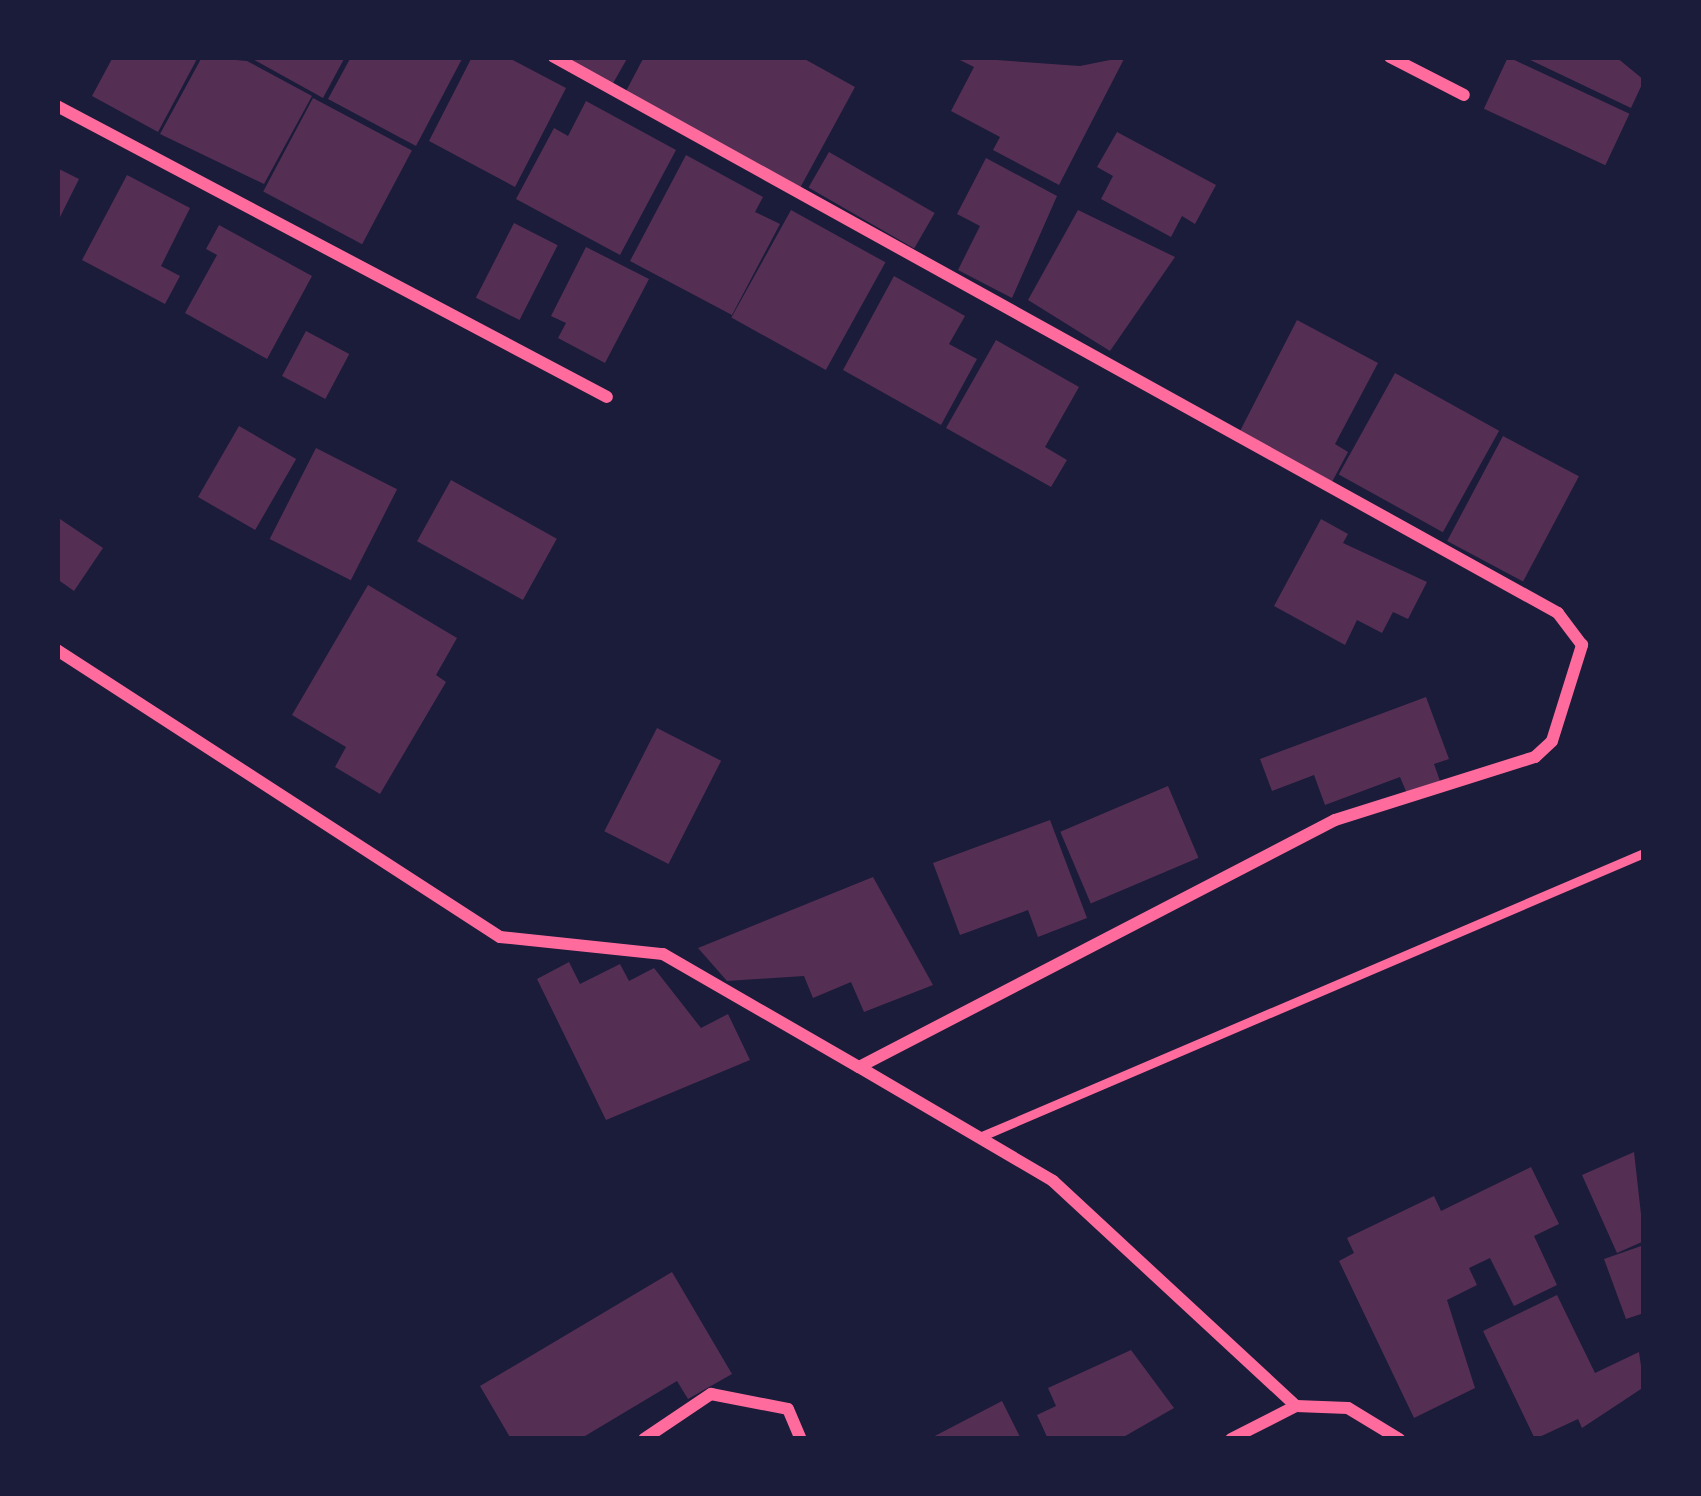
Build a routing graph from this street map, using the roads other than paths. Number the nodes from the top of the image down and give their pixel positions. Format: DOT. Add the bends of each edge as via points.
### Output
graph roads {
  1 [pos="554,57"];
  2 [pos="1390,57"];
  3 [pos="1464,94"];
  4 [pos="57,106"];
  5 [pos="608,397"];
  6 [pos="57,650"];
  7 [pos="1644,853"];
  8 [pos="859,1067"];
  9 [pos="982,1136"];
  10 [pos="1296,1406"];
  11 [pos="644,1439"];
  12 [pos="801,1439"];
  13 [pos="1231,1439"];
  14 [pos="1399,1439"];
  1 -- 8 [label="street" via="1558,613 1582,645 1552,741 1535,757 1335,820"];
  2 -- 3 [label="street"];
  4 -- 5 [label="street"];
  6 -- 8 [label="street" via="500,937 663,954"];
  7 -- 9 [label="lane"];
  8 -- 9 [label="street"];
  9 -- 10 [label="street" via="1092,1214"];
  10 -- 13 [label="street"];
  10 -- 14 [label="street" via="1348,1408"];
  11 -- 12 [label="street" via="711,1394 788,1409"];
}
